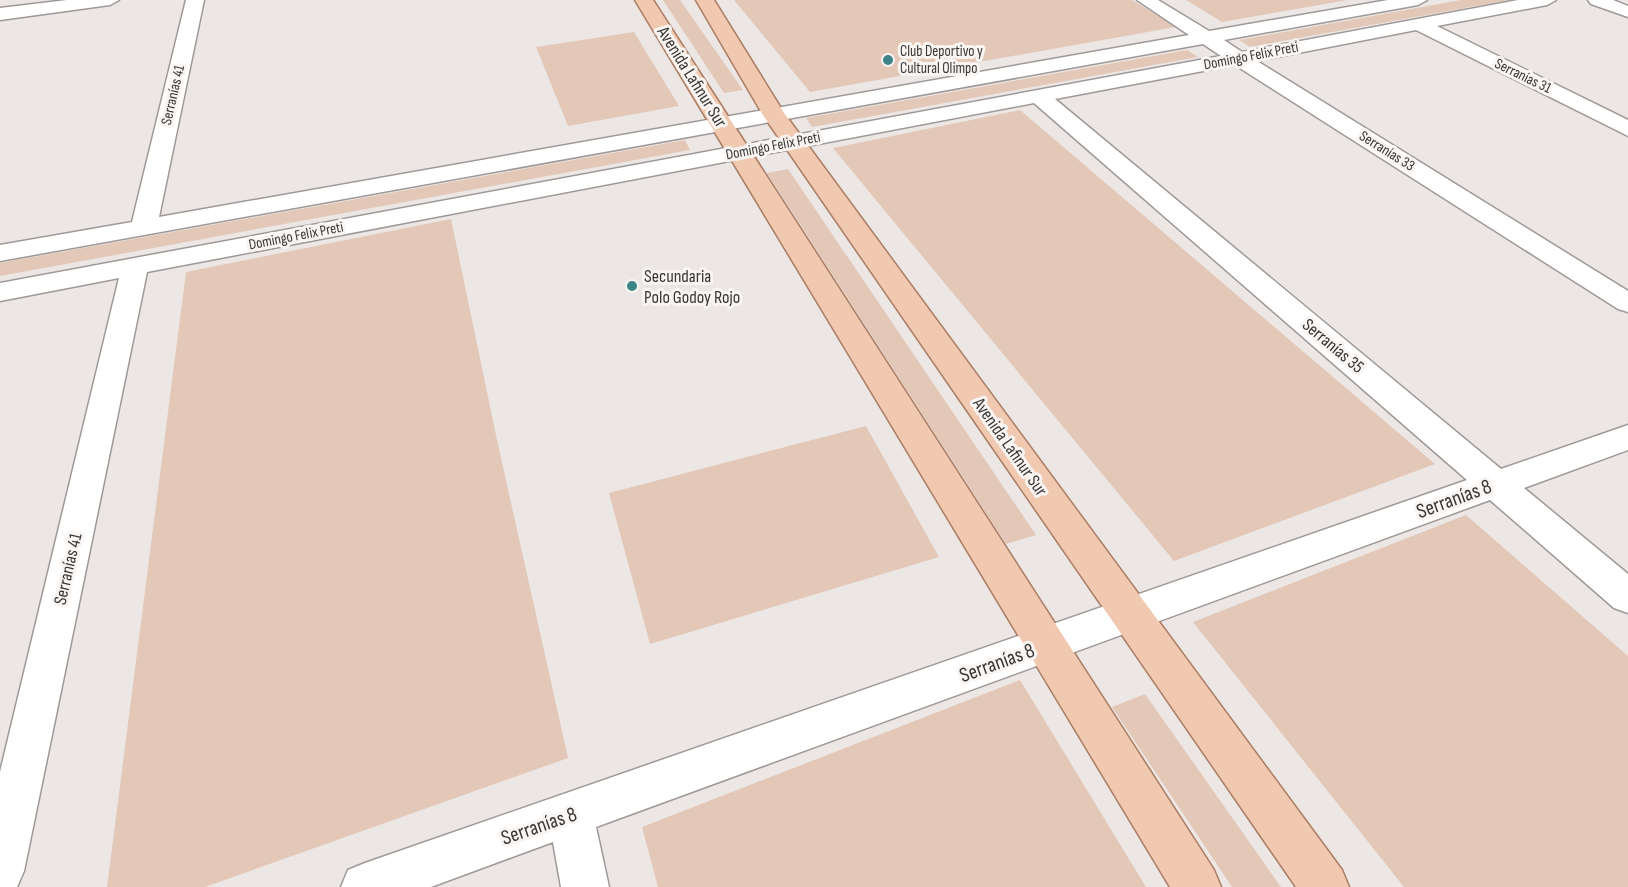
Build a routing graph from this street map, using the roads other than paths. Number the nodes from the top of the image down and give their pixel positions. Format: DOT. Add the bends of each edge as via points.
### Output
graph roads {
  1 [pos="110,0"];
  2 [pos="195,0"];
  3 [pos="644,0"];
  4 [pos="705,0"];
  5 [pos="1146,0"];
  6 [pos="1418,0"];
  7 [pos="1547,0"];
  8 [pos="1598,0"];
  9 [pos="1376,3"];
  10 [pos="1628,12"];
  11 [pos="0,14"];
  12 [pos="1418,24"];
  13 [pos="1206,38"];
  14 [pos="1239,58"];
  15 [pos="1038,96"];
  16 [pos="774,115"];
  17 [pos="721,124"];
  18 [pos="1628,129"];
  19 [pos="794,142"];
  20 [pos="739,152"];
  21 [pos="144,226"];
  22 [pos="0,253"];
  23 [pos="135,267"];
  24 [pos="0,292"];
  25 [pos="1628,303"];
  26 [pos="1628,437"];
  27 [pos="1496,484"];
  28 [pos="1628,597"];
  29 [pos="1130,615"];
  30 [pos="1046,645"];
  31 [pos="571,815"];
  32 [pos="0,871"];
  33 [pos="365,887"];
  34 [pos="585,887"];
  35 [pos="1197,887"];
  36 [pos="1325,887"];
  1 -- 11 [label="street"];
  2 -- 21 [label="street, Serranías 41"];
  3 -- 17 [label="main road, Avenida Lafinur Sur"];
  4 -- 16 [label="main road, Avenida Lafinur Sur"];
  5 -- 13 [label="street, Serranías 33"];
  6 -- 9 [label="street, Domingo Felix Preti"];
  7 -- 12 [label="street, Domingo Felix Preti"];
  8 -- 10 [label="street"];
  9 -- 13 [label="street, Domingo Felix Preti"];
  12 -- 14 [label="street, Domingo Felix Preti"];
  12 -- 18 [label="street, Serranías 31"];
  13 -- 14 [label="street, Serranías 33"];
  13 -- 16 [label="street, Domingo Felix Preti"];
  14 -- 15 [label="street, Domingo Felix Preti"];
  14 -- 25 [label="street, Serranías 33"];
  15 -- 19 [label="street, Domingo Felix Preti"];
  15 -- 27 [label="street, Serranías 35"];
  16 -- 17 [label="street, Domingo Felix Preti"];
  16 -- 19 [label="main road, Avenida Lafinur Sur"];
  17 -- 20 [label="main road, Avenida Lafinur Sur"];
  17 -- 21 [label="street, Domingo Felix Preti"];
  19 -- 20 [label="street, Domingo Felix Preti"];
  19 -- 29 [label="main road, Avenida Lafinur Sur"];
  20 -- 23 [label="street, Domingo Felix Preti"];
  20 -- 30 [label="main road, Avenida Lafinur Sur"];
  21 -- 22 [label="street, Domingo Felix Preti"];
  23 -- 24 [label="street, Domingo Felix Preti"];
  23 -- 32 [label="street, Serranías 41"];
  26 -- 27 [label="street, Serranías 8"];
  27 -- 28 [label="street, Serranías 35"];
  27 -- 29 [label="street, Serranías 8"];
  29 -- 30 [label="street, Serranías 8"];
  29 -- 36 [label="main road, Avenida Lafinur Sur"];
  30 -- 31 [label="street, Serranías 8"];
  30 -- 35 [label="main road, Avenida Lafinur Sur"];
  31 -- 33 [label="street, Serranías 8"];
  31 -- 34 [label="street"];
}
